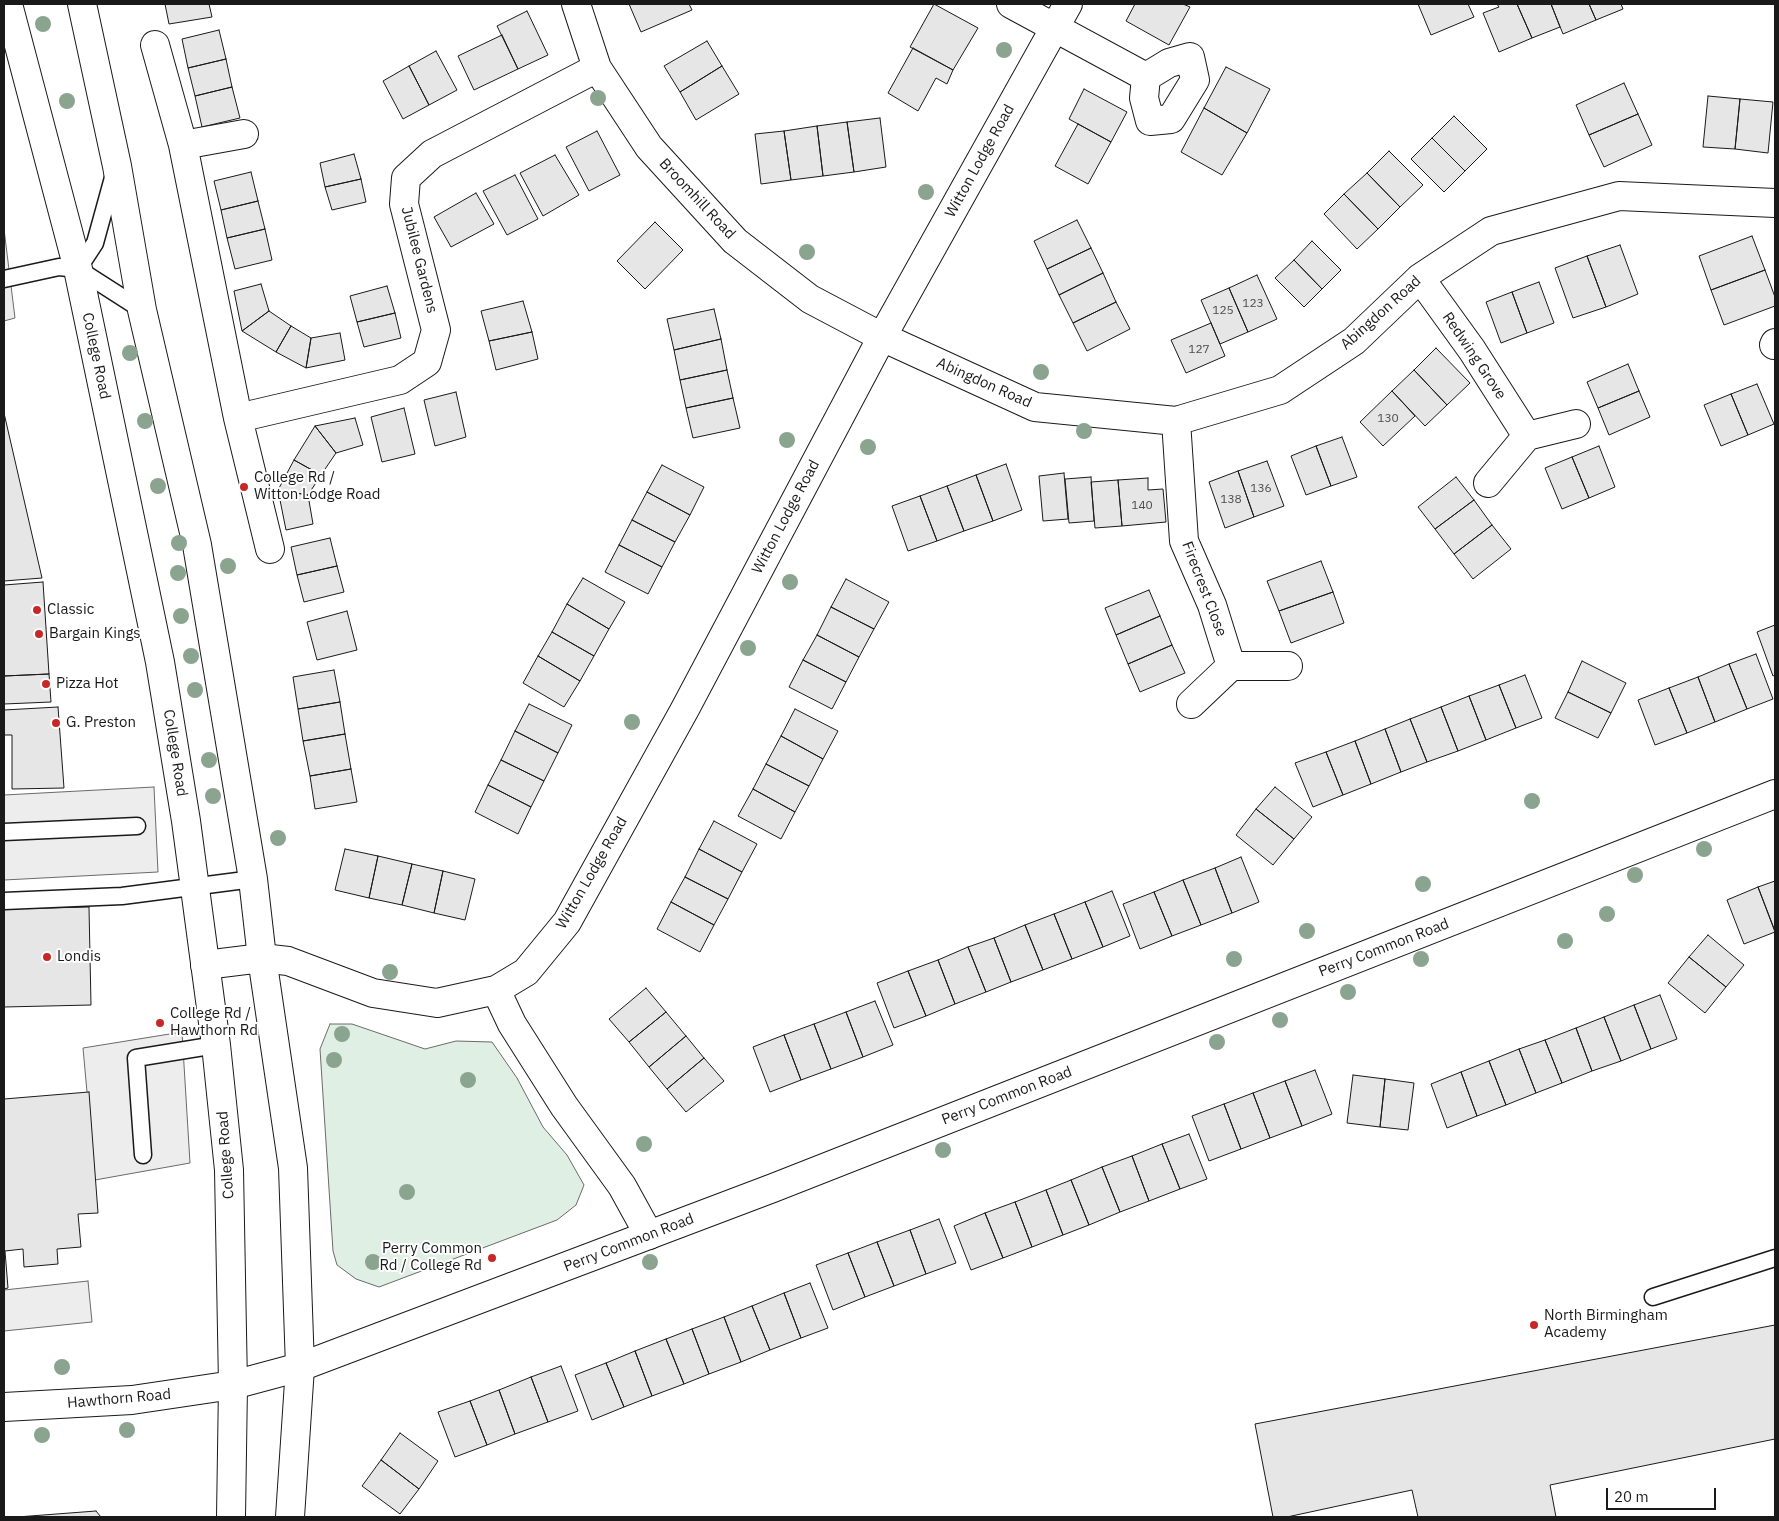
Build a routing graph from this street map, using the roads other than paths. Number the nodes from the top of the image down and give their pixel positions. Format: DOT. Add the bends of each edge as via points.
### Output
graph roads {
  1 [pos="8,4"];
  2 [pos="82,4"];
  3 [pos="576,4"];
  4 [pos="1011,4"];
  5 [pos="1061,15"];
  6 [pos="155,45"];
  7 [pos="597,68"];
  8 [pos="1146,77"];
  9 [pos="244,134"];
  10 [pos="183,145"];
  11 [pos="117,166"];
  12 [pos="1775,203"];
  13 [pos="78,269"];
  14 [pos="4,278"];
  15 [pos="1420,278"];
  16 [pos="142,310"];
  17 [pos="882,337"];
  18 [pos="238,418"];
  19 [pos="1176,421"];
  20 [pos="1576,424"];
  21 [pos="1527,436"];
  22 [pos="1488,483"];
  23 [pos="270,549"];
  24 [pos="1231,666"];
  25 [pos="1288,666"];
  26 [pos="1191,704"];
  27 [pos="1775,794"];
  28 [pos="137,826"];
  29 [pos="4,832"];
  30 [pos="253,879"];
  31 [pos="195,887"];
  32 [pos="4,901"];
  33 [pos="262,958"];
  34 [pos="205,965"];
  35 [pos="496,990"];
  36 [pos="216,1046"];
  37 [pos="143,1155"];
  38 [pos="649,1236"];
  39 [pos="1775,1258"];
  40 [pos="1654,1298"];
  41 [pos="300,1367"];
  42 [pos="233,1385"];
  43 [pos="4,1403"];
  44 [pos="231,1517"];
  45 [pos="290,1517"];
  1 -- 13 [label="street, College Road"];
  2 -- 11 [label="street"];
  3 -- 7 [label="street, Broomhill Road"];
  4 -- 5 [label="street"];
  5 -- 8 [label="street"];
  5 -- 17 [label="street, Witton Lodge Road"];
  6 -- 10 [label="street"];
  7 -- 17 [label="street, Broomhill Road" via="649,147 735,241 810,299"];
  7 -- 18 [label="street, Jubilee Gardens" via="432,154 406,178 404,204 436,330 427,362 400,380"];
  9 -- 10 [label="street"];
  10 -- 18 [label="street"];
  11 -- 13 [label="lane" via="95,243"];
  11 -- 16 [label="street"];
  12 -- 15 [label="street, Abingdon Road" via="1619,196 1491,231"];
  13 -- 14 [label="lane" via="59,267"];
  13 -- 16 [label="lane"];
  13 -- 31 [label="street, College Road" via="160,662"];
  15 -- 19 [label="street, Abingdon Road" via="1354,341 1280,390"];
  15 -- 21 [label="street, Redwing Grove" via="1472,350"];
  16 -- 30 [label="street" via="197,545"];
  17 -- 19 [label="street, Abingdon Road" via="1035,407"];
  17 -- 35 [label="street, Witton Lodge Road" via="685,709 567,922 526,972"];
  18 -- 23 [label="street"];
  19 -- 24 [label="street, Firecrest Close" via="1184,542 1212,605"];
  20 -- 21 [label="street"];
  21 -- 22 [label="street"];
  24 -- 25 [label="street"];
  24 -- 26 [label="street"];
  27 -- 38 [label="street, Perry Common Road"];
  28 -- 29 [label="lane"];
  30 -- 31 [label="lane"];
  30 -- 33 [label="street"];
  31 -- 32 [label="lane" via="122,896"];
  31 -- 34 [label="street, College Road"];
  33 -- 34 [label="street"];
  33 -- 35 [label="street" via="288,961 373,993 437,1002"];
  33 -- 41 [label="street" via="293,1168"];
  34 -- 36 [label="street, College Road"];
  35 -- 38 [label="street" via="512,1024 564,1106 622,1186"];
  36 -- 37 [label="lane" via="136,1058"];
  36 -- 42 [label="street, College Road" via="229,1170"];
  38 -- 41 [label="street, Perry Common Road"];
  39 -- 40 [label="lane"];
  41 -- 42 [label="street, Perry Common Road"];
  41 -- 45 [label="street"];
  42 -- 43 [label="street, Hawthorn Road" via="132,1400"];
  42 -- 44 [label="street, College Road"];
}
